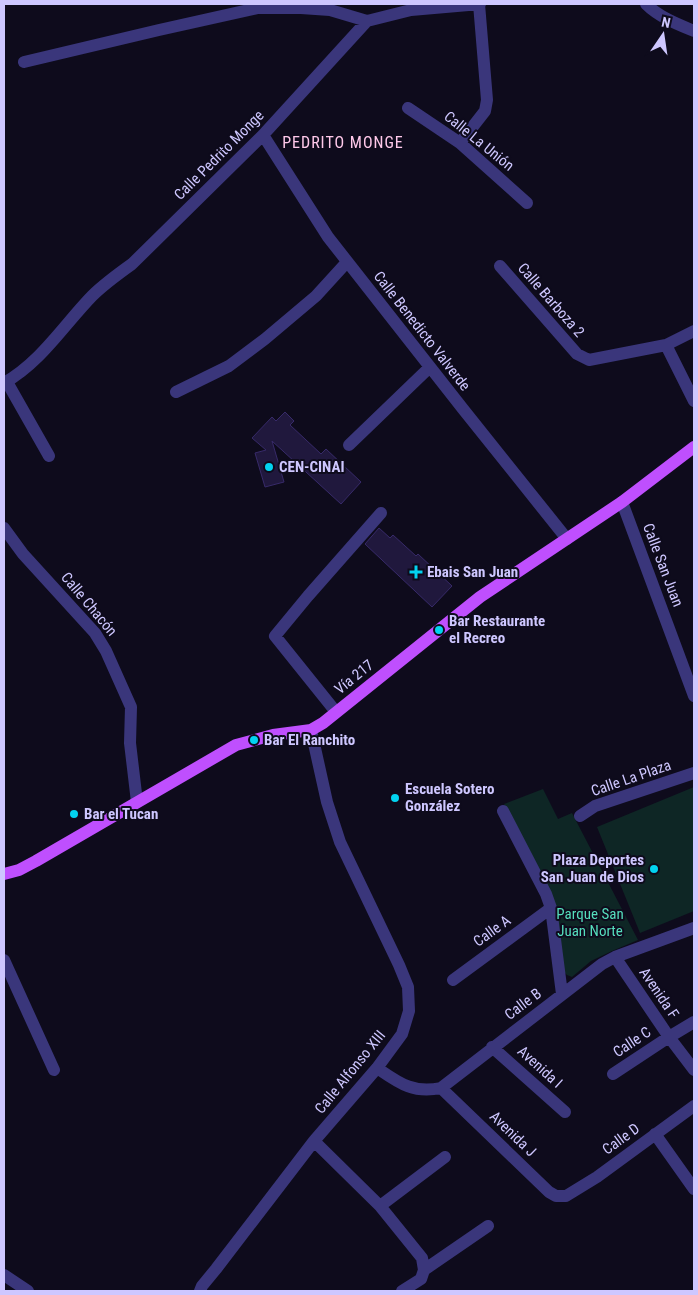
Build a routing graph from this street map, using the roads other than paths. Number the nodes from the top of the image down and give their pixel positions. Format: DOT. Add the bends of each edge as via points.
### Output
graph roads {
  1 [pos="480,4"];
  2 [pos="646,4"];
  3 [pos="367,21"];
  4 [pos="694,31"];
  5 [pos="24,62"];
  6 [pos="408,108"];
  7 [pos="263,135"];
  8 [pos="460,143"];
  9 [pos="528,203"];
  10 [pos="347,262"];
  11 [pos="500,266"];
  12 [pos="694,331"];
  13 [pos="666,345"];
  14 [pos="430,367"];
  15 [pos="5,382"];
  16 [pos="176,392"];
  17 [pos="694,401"];
  18 [pos="349,445"];
  19 [pos="694,447"];
  20 [pos="49,456"];
  21 [pos="622,502"];
  22 [pos="381,513"];
  23 [pos="4,528"];
  24 [pos="567,539"];
  25 [pos="694,696"];
  26 [pos="336,712"];
  27 [pos="311,730"];
  28 [pos="694,773"];
  29 [pos="137,802"];
  30 [pos="503,811"];
  31 [pos="580,816"];
  32 [pos="4,874"];
  33 [pos="550,908"];
  34 [pos="694,928"];
  35 [pos="615,957"];
  36 [pos="4,960"];
  37 [pos="453,980"];
  38 [pos="562,994"];
  39 [pos="694,1022"];
  40 [pos="669,1037"];
  41 [pos="492,1047"];
  42 [pos="377,1068"];
  43 [pos="54,1070"];
  44 [pos="694,1070"];
  45 [pos="613,1074"];
  46 [pos="441,1088"];
  47 [pos="694,1106"];
  48 [pos="565,1112"];
  49 [pos="655,1134"];
  50 [pos="314,1142"];
  51 [pos="445,1157"];
  52 [pos="694,1189"];
  53 [pos="566,1196"];
  54 [pos="380,1206"];
  55 [pos="488,1226"];
  56 [pos="424,1270"];
  57 [pos="4,1275"];
  58 [pos="28,1291"];
  59 [pos="200,1291"];
  60 [pos="402,1291"];
  1 -- 3 [label="street" via="411,10"];
  1 -- 8 [label="street" via="487,100 485,111"];
  2 -- 4 [label="street"];
  3 -- 5 [label="street" via="330,10 258,8"];
  3 -- 7 [label="street, Calle Pedrito Monge"];
  6 -- 8 [label="street, Calle La Unión"];
  7 -- 10 [label="street, Calle Benedicto Valverde"];
  7 -- 15 [label="street, Calle Pedrito Monge" via="132,264 93,296 29,366"];
  8 -- 9 [label="street, Calle La Unión"];
  10 -- 14 [label="street, Calle Benedicto Valverde"];
  10 -- 16 [label="street" via="316,296 265,339 229,366"];
  11 -- 13 [label="street, Calle Barboza 2" via="577,354 589,360"];
  12 -- 13 [label="street, Calle Barboza 2"];
  13 -- 17 [label="street"];
  14 -- 18 [label="street"];
  14 -- 24 [label="street, Calle Benedicto Valverde"];
  15 -- 20 [label="street"];
  19 -- 21 [label="main road, Vía 217"];
  21 -- 24 [label="main road, Vía 217"];
  21 -- 25 [label="street, Calle San Juan"];
  22 -- 26 [label="street" via="275,636"];
  23 -- 29 [label="street, Calle Chacón" via="23,554 95,633 106,651 131,707 130,743"];
  24 -- 26 [label="main road, Vía 217" via="480,597"];
  26 -- 27 [label="main road, Vía 217"];
  27 -- 29 [label="main road, Vía 217" via="273,735 236,745"];
  27 -- 42 [label="street, Calle Alfonso XIII" via="327,802 340,842 408,987 409,1011 402,1034"];
  28 -- 31 [label="street, Calle La Plaza" via="594,806"];
  29 -- 32 [label="main road, Vía 217" via="36,861"];
  30 -- 33 [label="street" via="546,894"];
  33 -- 37 [label="street, Calle A"];
  33 -- 38 [label="street"];
  34 -- 35 [label="street, Calle B"];
  35 -- 38 [label="street, Calle B"];
  35 -- 40 [label="street, Avenida F"];
  36 -- 43 [label="street"];
  38 -- 41 [label="street, Calle B"];
  39 -- 40 [label="street, Calle C"];
  40 -- 44 [label="street, Avenida F"];
  40 -- 45 [label="street, Calle C"];
  41 -- 46 [label="street, Calle B"];
  41 -- 48 [label="street, Avenida I"];
  42 -- 46 [label="street" via="398,1083 410,1087"];
  42 -- 50 [label="street, Calle Alfonso XIII"];
  46 -- 53 [label="street, Avenida J" via="549,1192"];
  47 -- 49 [label="street, Calle D"];
  49 -- 52 [label="street"];
  49 -- 53 [label="street, Calle D"];
  50 -- 54 [label="street"];
  50 -- 59 [label="street, Calle Alfonso XIII"];
  51 -- 54 [label="street"];
  54 -- 56 [label="street" via="422,1258"];
  55 -- 56 [label="street"];
  56 -- 60 [label="street" via="422,1279"];
  57 -- 58 [label="street"];
}
